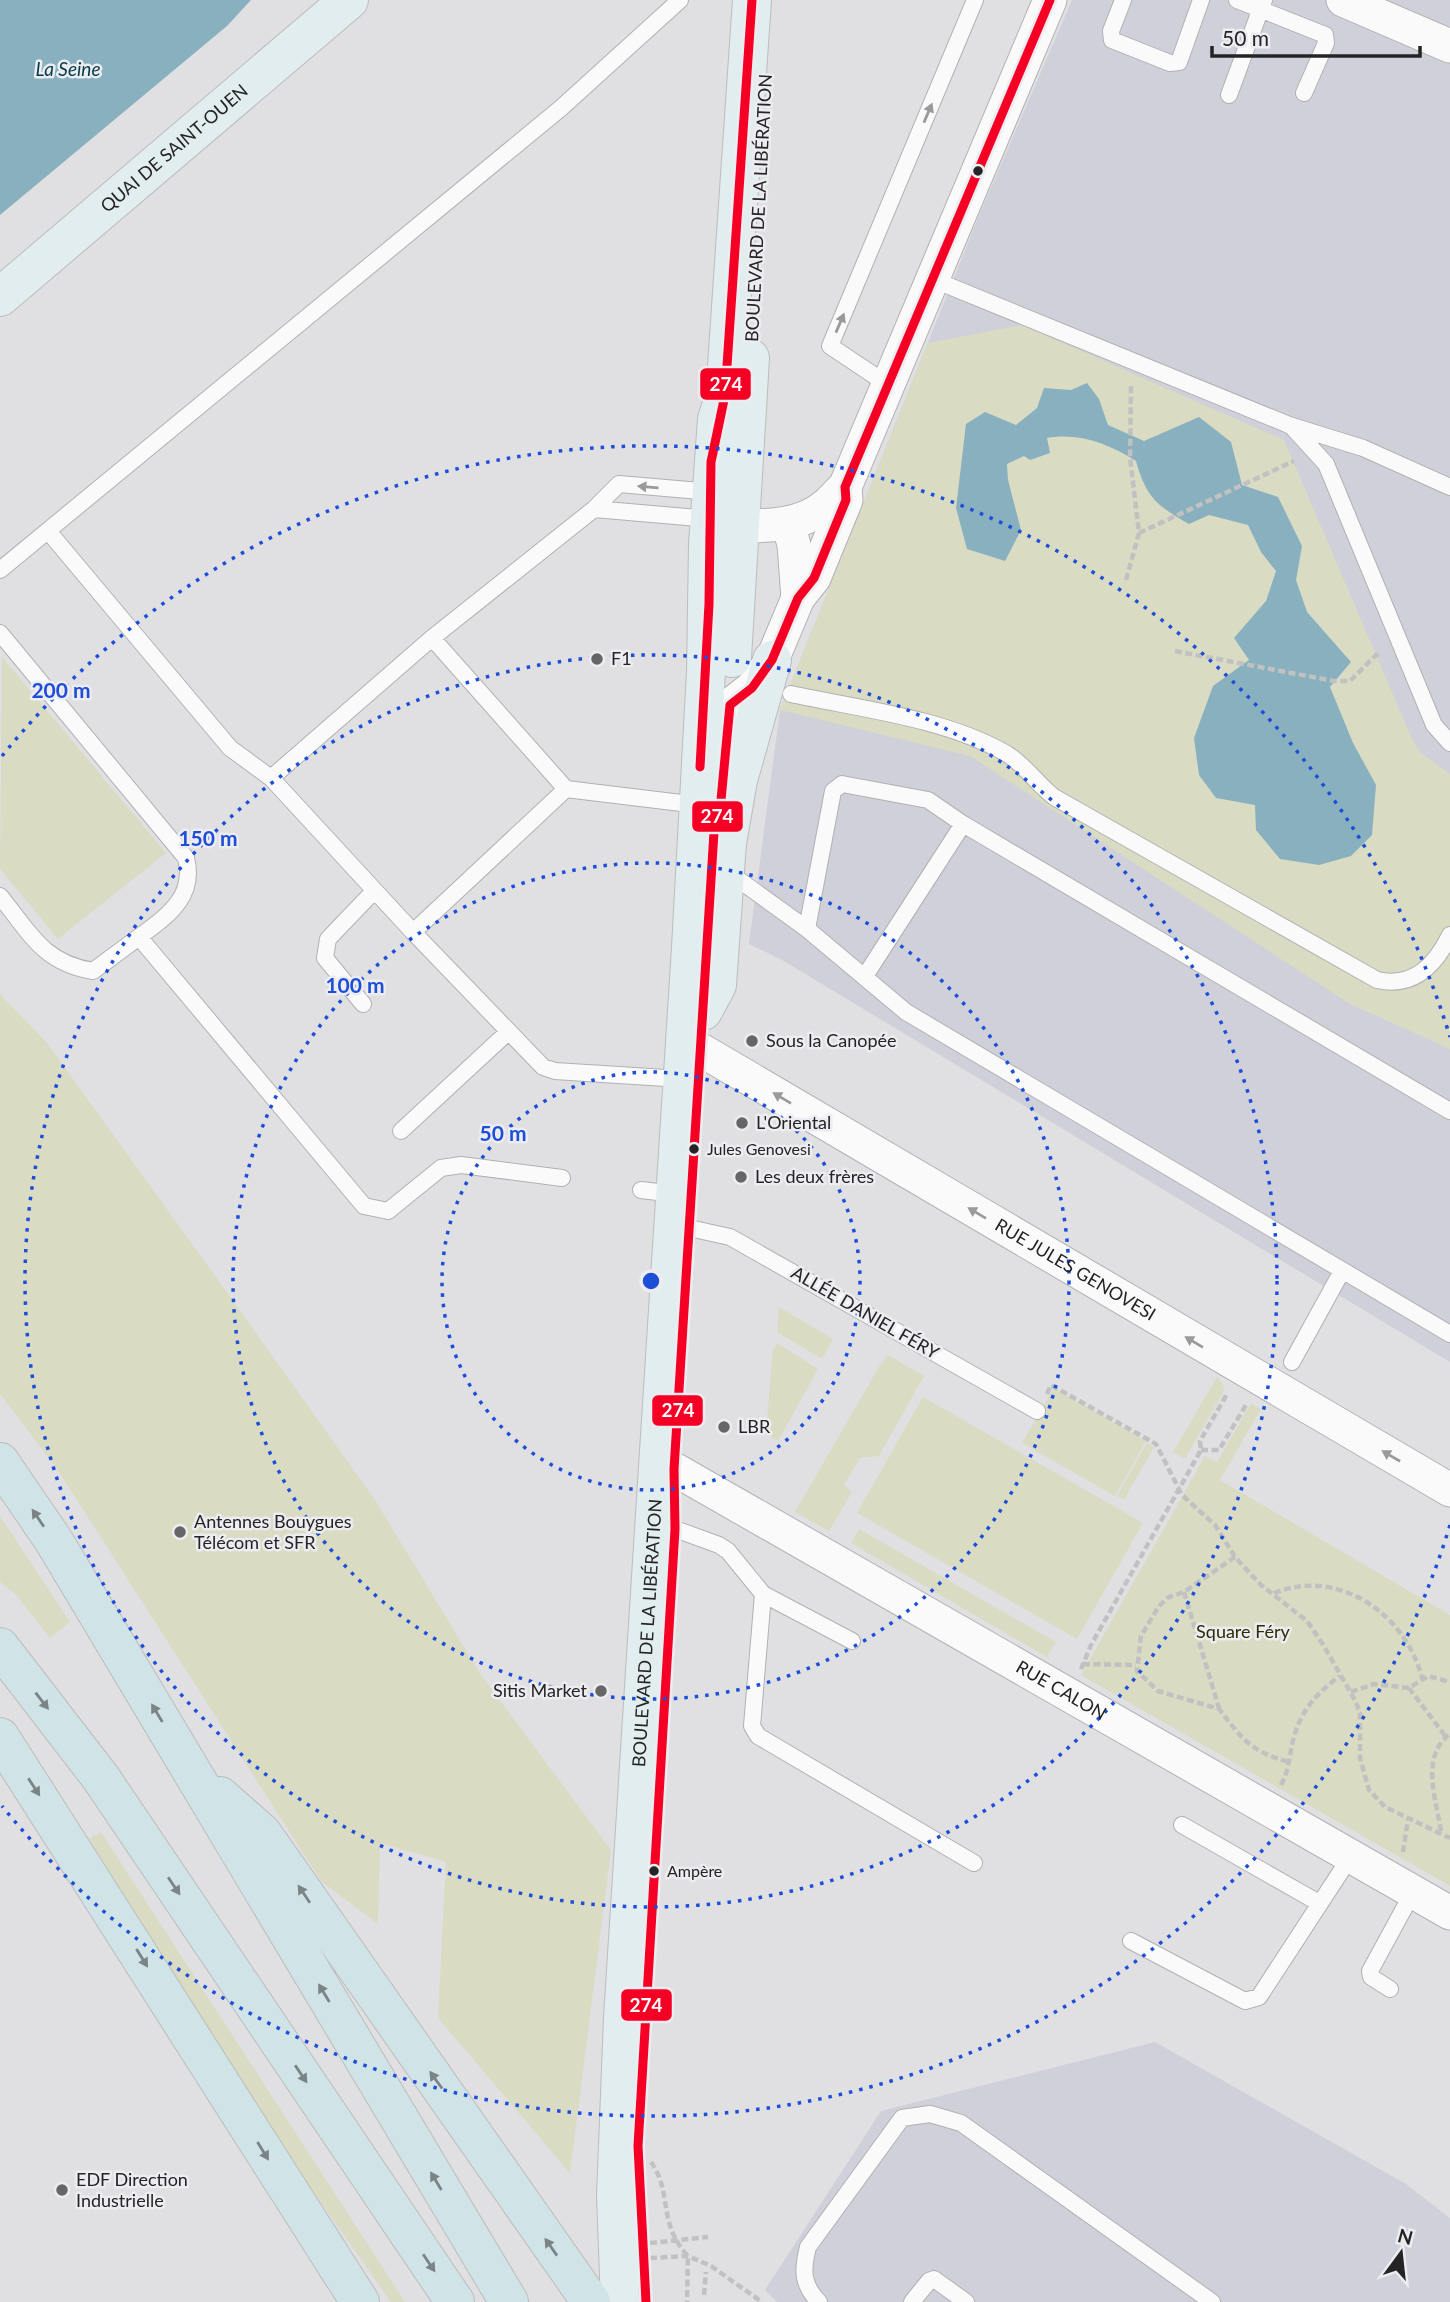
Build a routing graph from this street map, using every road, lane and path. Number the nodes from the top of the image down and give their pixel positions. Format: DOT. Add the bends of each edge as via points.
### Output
graph roads {
  1 [pos="349,0"];
  2 [pos="680,0"];
  3 [pos="752,0"];
  4 [pos="771,0"];
  5 [pos="975,0"];
  6 [pos="1051,0"];
  7 [pos="1123,0"];
  8 [pos="1201,0"];
  9 [pos="1237,0"];
  10 [pos="1343,0"];
  11 [pos="1263,4"];
  12 [pos="1450,46"];
  13 [pos="1304,93"];
  14 [pos="1229,95"];
  15 [pos="932,279"];
  16 [pos="0,297"];
  17 [pos="1131,360"];
  18 [pos="887,384"];
  19 [pos="1289,425"];
  20 [pos="1317,450"];
  21 [pos="845,487"];
  22 [pos="1450,487"];
  23 [pos="594,509"];
  24 [pos="719,517"];
  25 [pos="788,523"];
  26 [pos="48,531"];
  27 [pos="1139,533"];
  28 [pos="0,570"];
  29 [pos="1126,580"];
  30 [pos="798,598"];
  31 [pos="0,633"];
  32 [pos="1396,634"];
  33 [pos="432,639"];
  34 [pos="1175,650"];
  35 [pos="772,660"];
  36 [pos="791,694"];
  37 [pos="730,705"];
  38 [pos="1450,743"];
  39 [pos="271,778"];
  40 [pos="566,789"];
  41 [pos="698,805"];
  42 [pos="962,824"];
  43 [pos="718,864"];
  44 [pos="374,891"];
  45 [pos="0,897"];
  46 [pos="807,929"];
  47 [pos="413,932"];
  48 [pos="1450,935"];
  49 [pos="139,937"];
  50 [pos="865,976"];
  51 [pos="363,1004"];
  52 [pos="508,1032"];
  53 [pos="694,1070"];
  54 [pos="1450,1111"];
  55 [pos="401,1131"];
  56 [pos="562,1178"];
  57 [pos="674,1202"];
  58 [pos="1342,1271"];
  59 [pos="1450,1334"];
  60 [pos="1292,1362"];
  61 [pos="1251,1375"];
  62 [pos="1037,1411"];
  63 [pos="1201,1450"];
  64 [pos="0,1462"];
  65 [pos="674,1469"];
  66 [pos="1178,1488"];
  67 [pos="1450,1490"];
  68 [pos="665,1528"];
  69 [pos="1235,1557"];
  70 [pos="1184,1592"];
  71 [pos="1273,1593"];
  72 [pos="763,1594"];
  73 [pos="852,1641"];
  74 [pos="0,1647"];
  75 [pos="1083,1664"];
  76 [pos="1136,1665"];
  77 [pos="1340,1676"];
  78 [pos="1422,1678"];
  79 [pos="1450,1682"];
  80 [pos="1409,1688"];
  81 [pos="1351,1692"];
  82 [pos="1067,1694"];
  83 [pos="1219,1709"];
  84 [pos="1448,1736"];
  85 [pos="0,1737"];
  86 [pos="650,1762"];
  87 [pos="1289,1762"];
  88 [pos="192,1771"];
  89 [pos="1265,1807"];
  90 [pos="1182,1825"];
  91 [pos="1441,1831"];
  92 [pos="1450,1838"];
  93 [pos="1351,1856"];
  94 [pos="974,1863"];
  95 [pos="1413,1892"];
  96 [pos="1319,1903"];
  97 [pos="1450,1913"];
  98 [pos="1131,1941"];
  99 [pos="1390,1989"];
  100 [pos="652,2164"];
  101 [pos="708,2237"];
  102 [pos="661,2248"];
  103 [pos="688,2256"];
  104 [pos="706,2272"];
  105 [pos="704,2295"];
  106 [pos="360,2302"];
  107 [pos="455,2302"];
  108 [pos="509,2302"];
  109 [pos="591,2302"];
  110 [pos="620,2302"];
  111 [pos="646,2302"];
  112 [pos="687,2302"];
  113 [pos="762,2302"];
  114 [pos="819,2302"];
  115 [pos="912,2302"];
  116 [pos="966,2302"];
  117 [pos="1212,2302"];
  1 -- 16 [label="main road, QUAI DE SAINT-OUEN"];
  2 -- 26 [label="lane" via="561,107"];
  3 -- 24 [label="main road, BOULEVARD DE LA LIBÉRATION" via="725,395 717,419"];
  4 -- 24 [label="main road, BOULEVARD DE LA LIBÉRATION"];
  18 -- 5 [label="lane, one-way" via="830,346"];
  6 -- 15 [label="street"];
  7 -- 8 [label="lane" via="1112,40 1170,63 1179,62 1185,52"];
  9 -- 11 [label="lane"];
  10 -- 12 [label="street"];
  11 -- 13 [label="lane" via="1325,35 1326,43"];
  11 -- 14 [label="lane"];
  15 -- 17 [label="lane"];
  15 -- 18 [label="street"];
  17 -- 19 [label="lane"];
  17 -- 27 [label="path" via="1129,457"];
  18 -- 21 [label="street"];
  19 -- 20 [label="lane"];
  19 -- 22 [label="lane" via="1356,446"];
  20 -- 27 [label="path"];
  20 -- 32 [label="lane"];
  21 -- 25 [label="street" via="825,507"];
  21 -- 30 [label="street" via="846,500 831,538 814,578"];
  23 -- 24 [label="lane"];
  24 -- 23 [label="lane, one-way" via="619,484"];
  23 -- 33 [label="lane"];
  24 -- 25 [label="street"];
  24 -- 37 [label="main road, BOULEVARD DE LA LIBÉRATION"];
  24 -- 41 [label="main road, BOULEVARD DE LA LIBÉRATION"];
  25 -- 30 [label="street"];
  26 -- 28 [label="lane"];
  26 -- 39 [label="lane" via="230,748"];
  27 -- 29 [label="path"];
  30 -- 35 [label="street"];
  31 -- 49 [label="lane" via="186,858 190,873 178,907"];
  32 -- 34 [label="path" via="1350,681"];
  32 -- 38 [label="lane" via="1434,725"];
  33 -- 39 [label="lane"];
  33 -- 40 [label="lane"];
  35 -- 37 [label="street" via="752,688"];
  35 -- 43 [label="main road"];
  36 -- 48 [label="lane" via="955,730 990,746 1013,759 1055,797 1377,980 1403,982 1419,975 1435,961"];
  37 -- 43 [label="main road, BOULEVARD DE LA LIBÉRATION"];
  39 -- 44 [label="lane"];
  40 -- 41 [label="lane"];
  40 -- 47 [label="lane"];
  41 -- 53 [label="main road, BOULEVARD DE LA LIBÉRATION"];
  42 -- 46 [label="lane" via="928,800 842,784 833,790"];
  42 -- 50 [label="lane"];
  42 -- 54 [label="lane"];
  43 -- 46 [label="lane"];
  43 -- 53 [label="main road, BOULEVARD DE LA LIBÉRATION"];
  44 -- 47 [label="lane"];
  44 -- 51 [label="lane" via="328,939 324,958"];
  45 -- 49 [label="lane" via="55,960 76,968 93,971"];
  46 -- 50 [label="lane"];
  47 -- 52 [label="lane"];
  49 -- 56 [label="lane" via="364,1206 388,1211 441,1168 461,1165"];
  50 -- 58 [label="lane" via="905,1012"];
  52 -- 53 [label="lane" via="534,1062 555,1071"];
  52 -- 55 [label="lane"];
  53 -- 57 [label="main road, BOULEVARD DE LA LIBÉRATION"];
  61 -- 53 [label="street, RUE JULES GENOVESI, one-way"];
  57 -- 62 [label="lane, ALLÉE DANIEL FÉRY"];
  57 -- 65 [label="main road, BOULEVARD DE LA LIBÉRATION"];
  57 -- 68 [label="main road, BOULEVARD DE LA LIBÉRATION"];
  58 -- 59 [label="lane"];
  58 -- 60 [label="lane"];
  61 -- 63 [label="path" via="1200,1441"];
  61 -- 63 [label="path" via="1219,1450"];
  67 -- 61 [label="street, RUE JULES GENOVESI, one-way"];
  62 -- 66 [label="path" via="1051,1385 1156,1444"];
  63 -- 66 [label="path"];
  88 -- 64 [label="highway, one-way" via="54,1541"];
  65 -- 68 [label="main road, BOULEVARD DE LA LIBÉRATION"];
  65 -- 82 [label="street, RUE CALON"];
  66 -- 69 [label="path" via="1215,1525"];
  66 -- 75 [label="path"];
  68 -- 72 [label="lane" via="728,1551"];
  68 -- 86 [label="main road, BOULEVARD DE LA LIBÉRATION"];
  69 -- 70 [label="path"];
  69 -- 71 [label="path"];
  70 -- 76 [label="path" via="1168,1597 1149,1621"];
  70 -- 83 [label="path"];
  71 -- 77 [label="path" via="1307,1621"];
  71 -- 78 [label="path" via="1308,1585 1332,1587 1366,1602 1402,1633"];
  72 -- 73 [label="lane"];
  72 -- 94 [label="lane" via="752,1726 758,1736"];
  74 -- 107 [label="highway, one-way" via="101,1778"];
  75 -- 76 [label="path"];
  75 -- 82 [label="path"];
  76 -- 83 [label="path" via="1142,1678 1158,1691"];
  77 -- 81 [label="path"];
  77 -- 87 [label="path" via="1319,1691 1304,1712"];
  78 -- 79 [label="path"];
  78 -- 80 [label="path"];
  80 -- 81 [label="path" via="1374,1685"];
  80 -- 84 [label="path"];
  81 -- 91 [label="path" via="1360,1713 1360,1758 1369,1790 1385,1807"];
  82 -- 89 [label="street, RUE CALON"];
  83 -- 87 [label="path" via="1248,1744"];
  84 -- 91 [label="path" via="1438,1743 1431,1760"];
  85 -- 106 [label="highway, one-way"];
  86 -- 102 [label="main road, BOULEVARD DE LA LIBÉRATION" via="638,2147"];
  86 -- 110 [label="main road, BOULEVARD DE LA LIBÉRATION" via="618,2126"];
  87 -- 89 [label="path" via="1283,1781"];
  108 -- 88 [label="highway, one-way"];
  109 -- 88 [label="highway, one-way" via="262,1833"];
  89 -- 93 [label="street, RUE CALON"];
  90 -- 96 [label="lane"];
  91 -- 92 [label="path"];
  93 -- 95 [label="street, RUE CALON"];
  93 -- 96 [label="lane"];
  95 -- 97 [label="street, RUE CALON"];
  95 -- 99 [label="lane" via="1370,1971 1371,1977"];
  96 -- 98 [label="lane" via="1259,1997 1245,2001"];
  100 -- 102 [label="path" via="660,2175 667,2222"];
  101 -- 102 [label="path"];
  102 -- 103 [label="path"];
  102 -- 103 [label="path"];
  102 -- 111 [label="main road, BOULEVARD DE LA LIBÉRATION"];
  103 -- 112 [label="path"];
  103 -- 113 [label="path" via="711,2266"];
  104 -- 105 [label="path"];
  114 -- 117 [label="lane" via="807,2290 802,2267 808,2247 902,2118 930,2114 961,2123"];
  115 -- 116 [label="lane" via="934,2279"];
}
